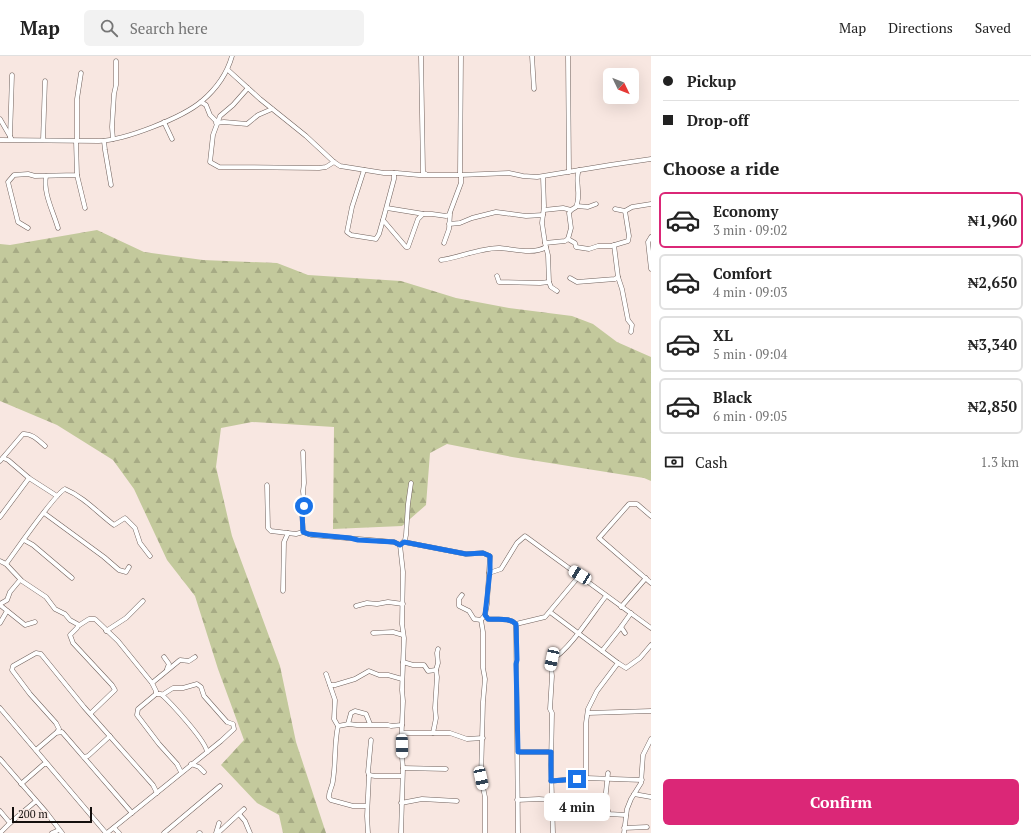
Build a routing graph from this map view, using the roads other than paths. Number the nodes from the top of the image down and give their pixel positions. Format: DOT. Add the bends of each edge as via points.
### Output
graph roads {
  1 [pos="232,56"];
  2 [pos="420,56"];
  3 [pos="461,56"];
  4 [pos="532,56"];
  5 [pos="568,56"];
  6 [pos="116,61"];
  7 [pos="228,70"];
  8 [pos="80,73"];
  9 [pos="12,75"];
  10 [pos="45,82"];
  11 [pos="248,88"];
  12 [pos="534,89"];
  13 [pos="201,102"];
  14 [pos="272,109"];
  15 [pos="0,119"];
  16 [pos="164,122"];
  17 [pos="217,123"];
  18 [pos="11,139"];
  19 [pos="113,139"];
  20 [pos="172,139"];
  21 [pos="0,140"];
  22 [pos="43,140"];
  23 [pos="76,141"];
  24 [pos="104,141"];
  25 [pos="651,159"];
  26 [pos="334,162"];
  27 [pos="364,170"];
  28 [pos="422,170"];
  29 [pos="579,170"];
  30 [pos="569,172"];
  31 [pos="394,173"];
  32 [pos="77,175"];
  33 [pos="419,175"];
  34 [pos="427,175"];
  35 [pos="461,175"];
  36 [pos="46,176"];
  37 [pos="543,176"];
  38 [pos="111,185"];
  39 [pos="596,204"];
  40 [pos="651,204"];
  41 [pos="577,206"];
  42 [pos="85,208"];
  43 [pos="387,208"];
  44 [pos="615,209"];
  45 [pos="571,210"];
  46 [pos="625,210"];
  47 [pos="544,213"];
  48 [pos="423,214"];
  49 [pos="450,214"];
  50 [pos="383,220"];
  51 [pos="449,224"];
  52 [pos="28,228"];
  53 [pos="58,228"];
  54 [pos="651,237"];
  55 [pos="568,239"];
  56 [pos="444,243"];
  57 [pos="545,245"];
  58 [pos="614,245"];
  59 [pos="441,260"];
  60 [pos="651,269"];
  61 [pos="497,276"];
  62 [pos="618,277"];
  63 [pos="570,278"];
  64 [pos="549,282"];
  65 [pos="558,291"];
  66 [pos="631,332"];
  67 [pos="45,446"];
  68 [pos="303,452"];
  69 [pos="1,460"];
  70 [pos="29,478"];
  71 [pos="411,483"];
  72 [pos="267,485"];
  73 [pos="57,496"];
  74 [pos="44,513"];
  75 [pos="651,516"];
  76 [pos="0,517"];
  77 [pos="303,532"];
  78 [pos="288,533"];
  79 [pos="24,540"];
  80 [pos="402,543"];
  81 [pos="150,556"];
  82 [pos="0,561"];
  83 [pos="6,564"];
  84 [pos="129,567"];
  85 [pos="489,573"];
  86 [pos="580,575"];
  87 [pos="72,578"];
  88 [pos="646,578"];
  89 [pos="20,580"];
  90 [pos="651,583"];
  91 [pos="283,591"];
  92 [pos="462,595"];
  93 [pos="606,596"];
  94 [pos="143,601"];
  95 [pos="402,604"];
  96 [pos="0,605"];
  97 [pos="356,606"];
  98 [pos="621,607"];
  99 [pos="7,611"];
  100 [pos="550,612"];
  101 [pos="632,614"];
  102 [pos="485,615"];
  103 [pos="482,620"];
  104 [pos="34,622"];
  105 [pos="649,622"];
  106 [pos="643,623"];
  107 [pos="0,624"];
  108 [pos="516,624"];
  109 [pos="79,625"];
  110 [pos="621,627"];
  111 [pos="651,628"];
  112 [pos="106,631"];
  113 [pos="373,633"];
  114 [pos="578,633"];
  115 [pos="625,633"];
  116 [pos="403,635"];
  117 [pos="651,644"];
  118 [pos="438,649"];
  119 [pos="602,651"];
  120 [pos="182,653"];
  121 [pos="164,657"];
  122 [pos="195,657"];
  123 [pos="558,657"];
  124 [pos="180,660"];
  125 [pos="562,660"];
  126 [pos="403,662"];
  127 [pos="618,663"];
  128 [pos="167,670"];
  129 [pos="436,670"];
  130 [pos="326,674"];
  131 [pos="402,679"];
  132 [pos="152,683"];
  133 [pos="330,685"];
  134 [pos="592,686"];
  135 [pos="597,691"];
  136 [pos="156,694"];
  137 [pos="162,695"];
  138 [pos="0,708"];
  139 [pos="651,711"];
  140 [pos="91,713"];
  141 [pos="588,713"];
  142 [pos="348,724"];
  143 [pos="370,724"];
  144 [pos="338,726"];
  145 [pos="402,726"];
  146 [pos="57,732"];
  147 [pos="402,733"];
  148 [pos="433,733"];
  149 [pos="110,736"];
  150 [pos="483,738"];
  151 [pos="651,739"];
  152 [pos="371,740"];
  153 [pos="36,750"];
  154 [pos="207,752"];
  155 [pos="518,752"];
  156 [pos="551,752"];
  157 [pos="84,757"];
  158 [pos="0,759"];
  159 [pos="45,763"];
  160 [pos="192,764"];
  161 [pos="403,768"];
  162 [pos="446,769"];
  163 [pos="181,772"];
  164 [pos="204,772"];
  165 [pos="608,773"];
  166 [pos="369,775"];
  167 [pos="402,776"];
  168 [pos="586,778"];
  169 [pos="608,780"];
  170 [pos="642,780"];
  171 [pos="551,781"];
  172 [pos="21,784"];
  173 [pos="220,786"];
  174 [pos="156,793"];
  175 [pos="634,794"];
  176 [pos="651,797"];
  177 [pos="517,800"];
  178 [pos="552,800"];
  179 [pos="36,801"];
  180 [pos="457,801"];
  181 [pos="401,803"];
  182 [pos="368,806"];
  183 [pos="244,809"];
  184 [pos="0,811"];
  185 [pos="132,813"];
  186 [pos="239,814"];
  187 [pos="609,814"];
  188 [pos="552,815"];
  189 [pos="626,815"];
  190 [pos="10,823"];
  191 [pos="218,823"];
  192 [pos="646,827"];
  193 [pos="114,828"];
  194 [pos="624,828"];
  195 [pos="60,831"];
  196 [pos="0,832"];
  197 [pos="52,833"];
  198 [pos="106,833"];
  199 [pos="119,833"];
  200 [pos="164,833"];
  201 [pos="217,833"];
  202 [pos="250,833"];
  203 [pos="368,833"];
  204 [pos="401,833"];
  205 [pos="485,833"];
  206 [pos="518,833"];
  207 [pos="553,833"];
  208 [pos="624,833"];
  1 -- 7 [label="street"];
  2 -- 28 [label="street"];
  3 -- 35 [label="street"];
  4 -- 12 [label="street"];
  5 -- 30 [label="street"];
  6 -- 19 [label="street"];
  7 -- 11 [label="street"];
  7 -- 13 [label="street"];
  8 -- 23 [label="street" via="76,99"];
  9 -- 18 [label="street"];
  10 -- 22 [label="street"];
  11 -- 14 [label="street"];
  11 -- 17 [label="street" via="222,114"];
  13 -- 16 [label="street"];
  13 -- 17 [label="street" via="206,105"];
  14 -- 17 [label="street" via="258,115 247,124"];
  14 -- 26 [label="street"];
  15 -- 18 [label="street"];
  16 -- 19 [label="street"];
  16 -- 20 [label="street"];
  17 -- 26 [label="street" via="211,143 210,162 216,166 319,168"];
  18 -- 21 [label="street"];
  18 -- 22 [label="street"];
  19 -- 24 [label="street"];
  22 -- 23 [label="street"];
  23 -- 24 [label="street"];
  23 -- 32 [label="street"];
  24 -- 38 [label="street"];
  25 -- 29 [label="street"];
  26 -- 27 [label="street" via="340,166"];
  27 -- 31 [label="street"];
  27 -- 50 [label="street" via="347,232 376,239"];
  28 -- 33 [label="street"];
  28 -- 34 [label="street"];
  29 -- 30 [label="street"];
  29 -- 41 [label="street"];
  30 -- 37 [label="street"];
  31 -- 33 [label="street"];
  31 -- 43 [label="street"];
  32 -- 36 [label="street"];
  32 -- 42 [label="street"];
  33 -- 34 [label="street"];
  34 -- 35 [label="street"];
  35 -- 37 [label="street" via="509,173"];
  35 -- 49 [label="street" via="461,183"];
  36 -- 52 [label="street" via="14,174 8,182 18,222"];
  36 -- 53 [label="street" via="46,191"];
  37 -- 47 [label="street"];
  39 -- 41 [label="street" via="588,207"];
  40 -- 46 [label="street" via="632,206"];
  41 -- 45 [label="street"];
  43 -- 48 [label="street"];
  43 -- 50 [label="street"];
  44 -- 46 [label="street"];
  45 -- 47 [label="street" via="563,208"];
  45 -- 55 [label="street"];
  46 -- 58 [label="street" via="629,239"];
  47 -- 51 [label="street" via="526,216 496,212"];
  47 -- 57 [label="street" via="542,223"];
  48 -- 49 [label="street"];
  48 -- 50 [label="street" via="418,219 408,247 403,245"];
  49 -- 51 [label="street"];
  51 -- 56 [label="street"];
  54 -- 60 [label="street" via="648,242"];
  55 -- 57 [label="street"];
  55 -- 58 [label="street" via="582,249"];
  57 -- 59 [label="street" via="540,250 498,248"];
  57 -- 64 [label="street"];
  58 -- 62 [label="street"];
  61 -- 64 [label="street" via="499,282"];
  62 -- 63 [label="street" via="577,282"];
  62 -- 66 [label="street" via="628,320 632,325"];
  64 -- 65 [label="street" via="551,287"];
  67 -- 69 [label="street" via="32,436 23,434"];
  68 -- 77 [label="street"];
  69 -- 70 [label="street" via="8,460"];
  70 -- 73 [label="street"];
  70 -- 76 [label="street"];
  71 -- 80 [label="street" via="406,531"];
  72 -- 78 [label="street" via="268,528 271,531"];
  73 -- 74 [label="street"];
  73 -- 81 [label="street" via="63,490 68,490 86,501 114,525 125,518 135,528 140,544"];
  74 -- 79 [label="street"];
  74 -- 84 [label="street" via="119,570 126,572"];
  75 -- 88 [label="street" via="637,504 628,504 599,538"];
  77 -- 78 [label="street"];
  77 -- 80 [label="street" via="311,535"];
  78 -- 91 [label="street" via="284,542"];
  79 -- 83 [label="street"];
  79 -- 87 [label="street"];
  80 -- 85 [label="street" via="466,554 487,554 490,556"];
  80 -- 95 [label="street"];
  82 -- 83 [label="street"];
  83 -- 89 [label="street"];
  85 -- 86 [label="street" via="501,569 525,536"];
  85 -- 102 [label="street"];
  86 -- 93 [label="street"];
  86 -- 100 [label="street"];
  88 -- 90 [label="street"];
  88 -- 98 [label="street"];
  89 -- 96 [label="street" via="7,600"];
  89 -- 109 [label="street" via="46,597 55,609"];
  92 -- 103 [label="street" via="459,606 469,611 474,619"];
  93 -- 98 [label="street"];
  93 -- 114 [label="street"];
  94 -- 112 [label="street" via="126,618"];
  95 -- 97 [label="street" via="388,602"];
  95 -- 116 [label="street"];
  96 -- 99 [label="street"];
  98 -- 101 [label="street"];
  99 -- 104 [label="street" via="25,625"];
  99 -- 107 [label="street"];
  100 -- 108 [label="street" via="543,618"];
  100 -- 114 [label="street"];
  101 -- 106 [label="street"];
  101 -- 110 [label="street"];
  102 -- 103 [label="street"];
  102 -- 108 [label="street" via="488,619 502,619"];
  103 -- 150 [label="street" via="485,679"];
  105 -- 106 [label="street"];
  106 -- 111 [label="street"];
  108 -- 155 [label="street"];
  109 -- 112 [label="street" via="94,618"];
  109 -- 140 [label="street" via="70,634 71,640 115,690"];
  110 -- 115 [label="street"];
  110 -- 119 [label="street"];
  112 -- 132 [label="street"];
  113 -- 116 [label="street" via="393,632"];
  114 -- 119 [label="street"];
  114 -- 123 [label="street"];
  116 -- 126 [label="street"];
  117 -- 127 [label="street" via="640,658 626,668"];
  118 -- 129 [label="street"];
  119 -- 127 [label="street"];
  120 -- 124 [label="street"];
  121 -- 128 [label="street" via="169,664"];
  122 -- 124 [label="street" via="189,661"];
  123 -- 125 [label="street"];
  123 -- 156 [label="street" via="552,659 551,667"];
  124 -- 128 [label="street"];
  126 -- 129 [label="street" via="424,665 428,671"];
  126 -- 131 [label="street"];
  127 -- 135 [label="street"];
  128 -- 132 [label="street"];
  129 -- 148 [label="street" via="436,718"];
  130 -- 133 [label="street"];
  131 -- 133 [label="street" via="369,671"];
  131 -- 145 [label="street"];
  132 -- 136 [label="street"];
  133 -- 144 [label="street" via="335,704 334,719"];
  134 -- 135 [label="street"];
  135 -- 141 [label="street" via="590,702"];
  136 -- 137 [label="street"];
  136 -- 163 [label="street" via="138,709 138,715"];
  137 -- 154 [label="street" via="206,746"];
  137 -- 154 [label="street" via="173,688 198,684 204,696 227,722 232,724 233,730"];
  138 -- 153 [label="street"];
  139 -- 141 [label="street"];
  140 -- 146 [label="street" via="41,654 32,655 12,670 56,723 59,730"];
  140 -- 149 [label="street"];
  141 -- 168 [label="street"];
  142 -- 143 [label="street"];
  142 -- 143 [label="street" via="351,713 355,711 366,714"];
  142 -- 144 [label="street"];
  143 -- 145 [label="street"];
  144 -- 182 [label="street" via="333,784 329,798 353,806"];
  145 -- 147 [label="street"];
  146 -- 153 [label="street"];
  146 -- 157 [label="street" via="65,734"];
  147 -- 148 [label="street"];
  147 -- 161 [label="street"];
  148 -- 150 [label="street"];
  149 -- 157 [label="street"];
  149 -- 174 [label="street" via="155,788"];
  150 -- 205 [label="street" via="481,778 485,798"];
  151 -- 170 [label="street" via="643,755"];
  152 -- 166 [label="street"];
  153 -- 159 [label="street"];
  154 -- 160 [label="street"];
  155 -- 156 [label="street"];
  155 -- 177 [label="street"];
  156 -- 171 [label="street"];
  157 -- 185 [label="street"];
  158 -- 172 [label="street"];
  159 -- 172 [label="street"];
  159 -- 198 [label="street"];
  160 -- 163 [label="street"];
  160 -- 164 [label="street"];
  161 -- 162 [label="street"];
  161 -- 167 [label="street"];
  163 -- 174 [label="street"];
  165 -- 169 [label="street"];
  166 -- 167 [label="street"];
  166 -- 182 [label="street"];
  167 -- 181 [label="street"];
  168 -- 169 [label="street"];
  168 -- 171 [label="street"];
  169 -- 170 [label="street"];
  169 -- 187 [label="street" via="605,800"];
  170 -- 175 [label="street"];
  171 -- 178 [label="street"];
  172 -- 179 [label="street"];
  173 -- 200 [label="street"];
  174 -- 185 [label="street"];
  175 -- 176 [label="street"];
  175 -- 189 [label="street" via="628,804"];
  177 -- 178 [label="street"];
  177 -- 206 [label="street"];
  178 -- 188 [label="street"];
  179 -- 190 [label="street"];
  179 -- 195 [label="street"];
  180 -- 181 [label="street" via="436,798 431,801 414,800"];
  181 -- 204 [label="street"];
  182 -- 203 [label="street"];
  183 -- 186 [label="street"];
  184 -- 190 [label="street"];
  185 -- 193 [label="street"];
  186 -- 201 [label="street"];
  186 -- 202 [label="street"];
  187 -- 188 [label="street" via="590,811"];
  187 -- 189 [label="street"];
  188 -- 207 [label="street"];
  189 -- 194 [label="street"];
  190 -- 196 [label="street"];
  191 -- 201 [label="street"];
  192 -- 194 [label="street"];
  193 -- 198 [label="street"];
  193 -- 199 [label="street"];
  194 -- 208 [label="street"];
  195 -- 197 [label="street"];
}
